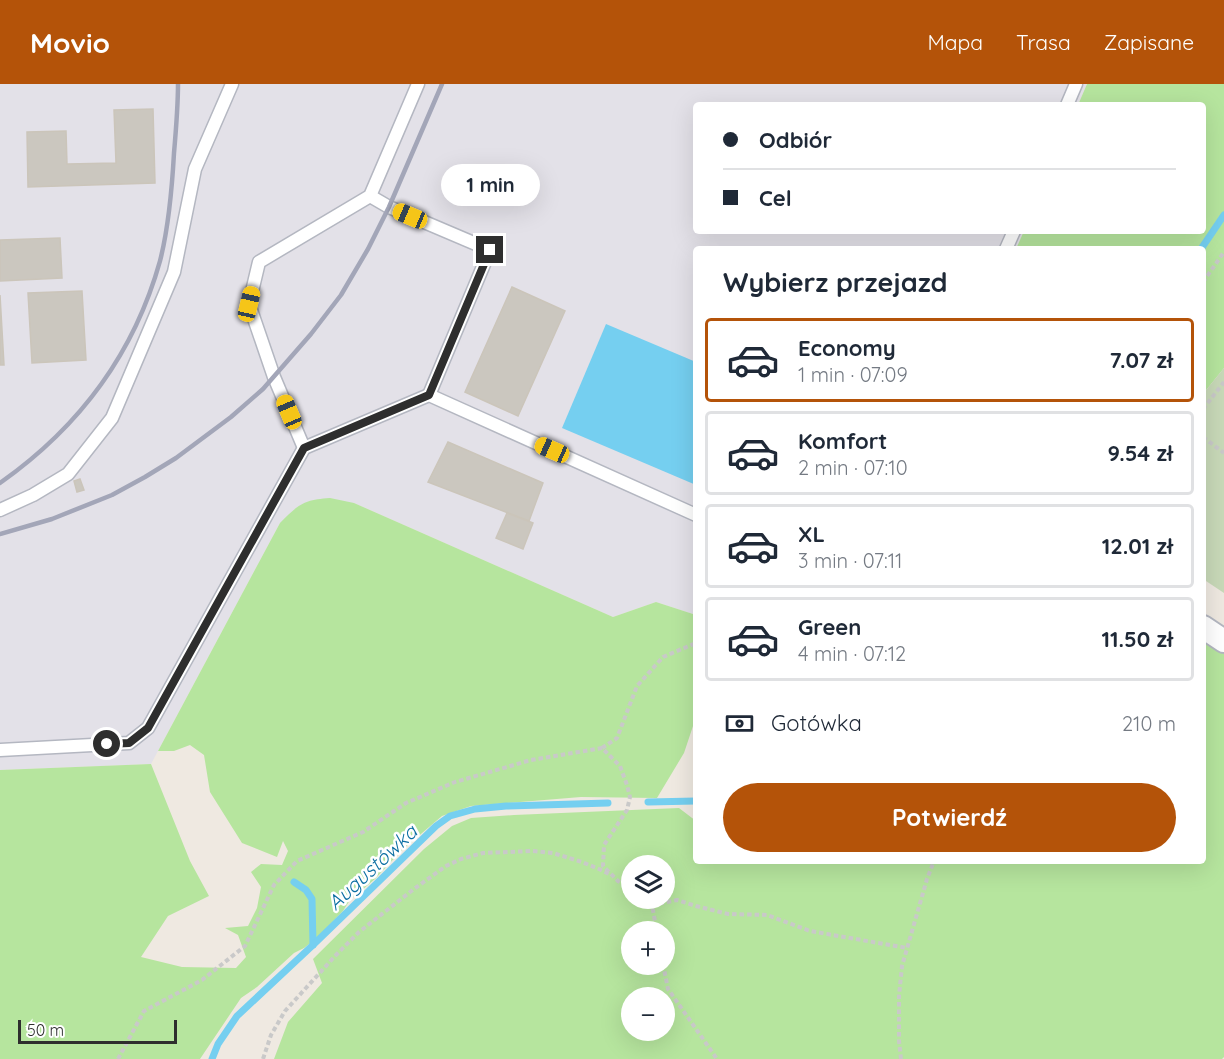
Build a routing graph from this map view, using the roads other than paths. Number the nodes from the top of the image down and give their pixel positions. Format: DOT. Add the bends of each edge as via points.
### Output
graph roads {
  1 [pos="231,84"];
  2 [pos="418,84"];
  3 [pos="1076,84"];
  4 [pos="1068,102"];
  5 [pos="370,196"];
  6 [pos="429,395"];
  7 [pos="304,448"];
  8 [pos="0,510"];
  9 [pos="693,513"];
  10 [pos="1206,629"];
  11 [pos="1224,641"];
  12 [pos="0,750"];
  1 -- 8 [label="lane" via="195,169 174,272 112,418 68,474"];
  2 -- 5 [label="lane"];
  3 -- 4 [label="lane"];
  5 -- 6 [label="lane" via="490,250"];
  5 -- 7 [label="lane" via="259,262 249,304"];
  6 -- 7 [label="lane"];
  6 -- 9 [label="lane"];
  7 -- 12 [label="lane" via="148,728 129,743"];
  10 -- 11 [label="street"];
}
